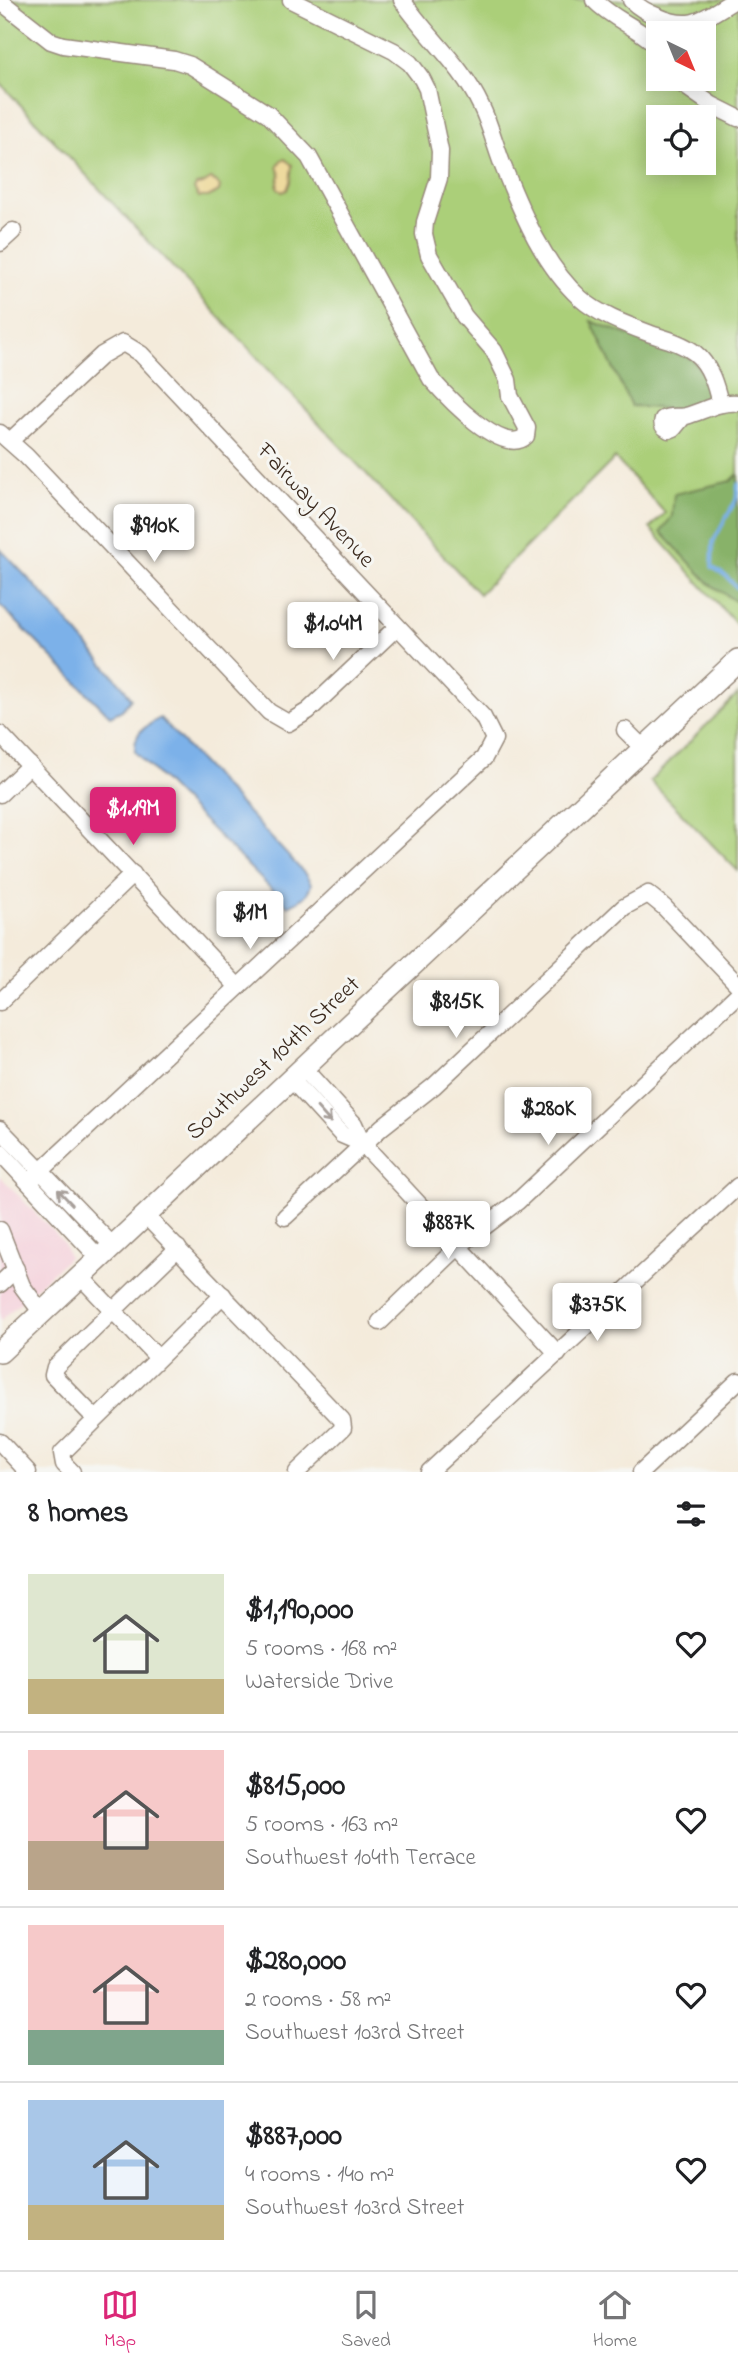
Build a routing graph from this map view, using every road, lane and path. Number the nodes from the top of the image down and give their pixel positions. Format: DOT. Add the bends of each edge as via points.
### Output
graph roads {
  1 [pos="291,0"];
  2 [pos="401,0"];
  3 [pos="594,0"];
  4 [pos="631,0"];
  5 [pos="734,0"];
  6 [pos="0,1"];
  7 [pos="646,36"];
  8 [pos="692,91"];
  9 [pos="738,118"];
  10 [pos="13,231"];
  11 [pos="0,243"];
  12 [pos="720,404"];
  13 [pos="738,404"];
  14 [pos="683,416"];
  15 [pos="5,437"];
  16 [pos="397,627"];
  17 [pos="738,660"];
  18 [pos="625,730"];
  19 [pos="0,734"];
  20 [pos="644,749"];
  21 [pos="30,765"];
  22 [pos="0,794"];
  23 [pos="133,874"];
  24 [pos="738,985"];
  25 [pos="239,987"];
  26 [pos="738,993"];
  27 [pos="0,1002"];
  28 [pos="297,1074"];
  29 [pos="0,1129"];
  30 [pos="363,1144"];
  31 [pos="0,1152"];
  32 [pos="35,1177"];
  33 [pos="738,1186"];
  34 [pos="145,1215"];
  35 [pos="285,1217"];
  36 [pos="0,1230"];
  37 [pos="459,1246"];
  38 [pos="178,1248"];
  39 [pos="106,1253"];
  40 [pos="16,1269"];
  41 [pos="81,1277"];
  42 [pos="0,1284"];
  43 [pos="223,1295"];
  44 [pos="113,1311"];
  45 [pos="42,1313"];
  46 [pos="380,1322"];
  47 [pos="0,1352"];
  48 [pos="558,1354"];
  49 [pos="158,1358"];
  50 [pos="735,1389"];
  51 [pos="96,1419"];
  52 [pos="0,1442"];
  53 [pos="28,1472"];
  54 [pos="72,1472"];
  55 [pos="297,1472"];
  56 [pos="429,1472"];
  57 [pos="641,1472"];
  1 -- 6 [label="street" via="394,51 422,79 440,151 439,178 425,222 429,255 464,316 494,351 527,428 521,441 498,436 457,408 431,379 309,158 268,114 190,65 51,41"];
  2 -- 12 [label="street" via="471,87 548,259 592,308 696,353 716,386"];
  3 -- 7 [label="street"];
  4 -- 5 [label="street" via="659,18 686,25"];
  8 -- 9 [label="street"];
  10 -- 11 [label="street"];
  12 -- 13 [label="street"];
  12 -- 14 [label="street"];
  15 -- 16 [label="street, Fairway Avenue" via="102,355 123,343 141,354"];
  15 -- 16 [label="street" via="270,712 288,723 308,711"];
  16 -- 25 [label="street, Fairway Avenue" via="483,717 494,739 484,758"];
  17 -- 20 [label="main road, Southwest 104th Street"];
  18 -- 20 [label="street"];
  19 -- 21 [label="street"];
  20 -- 28 [label="main road, Southwest 104th Street"];
  21 -- 22 [label="street"];
  21 -- 23 [label="street"];
  23 -- 25 [label="street"];
  23 -- 27 [label="street"];
  24 -- 30 [label="street" via="648,894 624,907 427,1092"];
  25 -- 32 [label="street"];
  26 -- 37 [label="street" via="516,1202"];
  28 -- 30 [label="street" via="354,1124"];
  28 -- 34 [label="main road, Southwest 104th Street"];
  29 -- 32 [label="street"];
  30 -- 35 [label="street"];
  30 -- 37 [label="street"];
  31 -- 32 [label="street"];
  32 -- 39 [label="street"];
  33 -- 48 [label="street"];
  34 -- 38 [label="street"];
  34 -- 39 [label="main road, Southwest 104th Street"];
  36 -- 40 [label="street"];
  37 -- 46 [label="street"];
  37 -- 48 [label="street"];
  38 -- 43 [label="street"];
  38 -- 44 [label="street"];
  39 -- 41 [label="main road, Southwest 104th Street"];
  40 -- 42 [label="street"];
  40 -- 45 [label="street"];
  41 -- 44 [label="street"];
  41 -- 45 [label="main road, Southwest 104th Street"];
  43 -- 49 [label="street"];
  43 -- 55 [label="street" via="342,1420 343,1428"];
  44 -- 49 [label="street"];
  44 -- 51 [label="street" via="55,1367 53,1375"];
  45 -- 47 [label="main road, Southwest 104th Street"];
  48 -- 56 [label="street"];
  49 -- 51 [label="street"];
  50 -- 57 [label="street"];
  51 -- 54 [label="street" via="62,1453"];
  52 -- 53 [label="street"];
}
